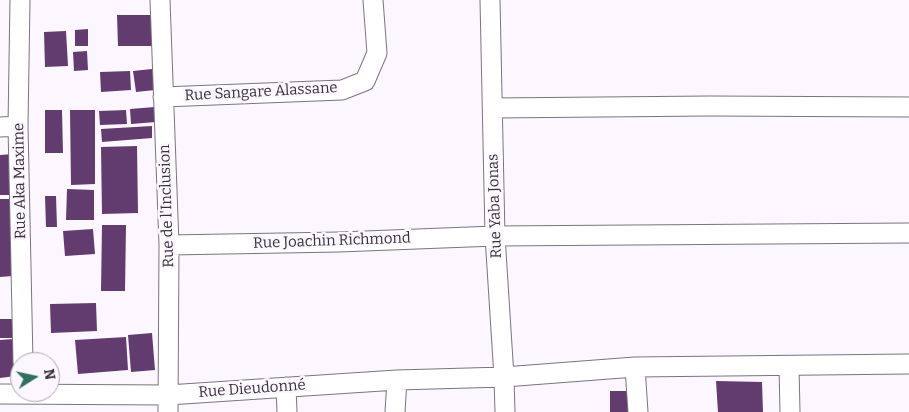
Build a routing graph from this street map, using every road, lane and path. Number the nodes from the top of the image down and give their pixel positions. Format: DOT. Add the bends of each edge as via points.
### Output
graph roads {
  1 [pos="20,0"];
  2 [pos="160,0"];
  3 [pos="373,0"];
  4 [pos="490,0"];
  5 [pos="163,97"];
  6 [pos="493,108"];
  7 [pos="909,108"];
  8 [pos="9,127"];
  9 [pos="909,232"];
  10 [pos="495,236"];
  11 [pos="169,245"];
  12 [pos="22,352"];
  13 [pos="909,364"];
  14 [pos="789,366"];
  15 [pos="635,367"];
  16 [pos="504,377"];
  17 [pos="396,380"];
  18 [pos="286,387"];
  19 [pos="60,396"];
  20 [pos="168,403"];
  21 [pos="287,412"];
  22 [pos="395,412"];
  23 [pos="505,412"];
  24 [pos="638,412"];
  25 [pos="790,412"];
  1 -- 8 [label="street, Rue Aka Maxime"];
  2 -- 5 [label="street, Rue de l'Inclusion"];
  3 -- 5 [label="street, Rue Sangare Alassane" via="377,53 365,81 342,90"];
  4 -- 6 [label="street, Rue Yaba Jonas"];
  5 -- 11 [label="street, Rue de l'Inclusion"];
  6 -- 7 [label="street"];
  6 -- 10 [label="street, Rue Yaba Jonas"];
  8 -- 12 [label="street, Rue Aka Maxime"];
  9 -- 10 [label="street, Rue Joachin Richmond"];
  10 -- 11 [label="street, Rue Joachin Richmond"];
  10 -- 16 [label="street, Rue Yaba Jonas"];
  11 -- 20 [label="street, Rue de l'Inclusion"];
  13 -- 14 [label="street, Rue Dieudonné"];
  14 -- 15 [label="street, Rue Dieudonné"];
  14 -- 25 [label="street"];
  15 -- 16 [label="street, Rue Dieudonné"];
  15 -- 24 [label="street"];
  16 -- 17 [label="street, Rue Dieudonné"];
  16 -- 23 [label="street, Rue Yaba Jonas"];
  17 -- 18 [label="street, Rue Dieudonné"];
  17 -- 22 [label="street"];
  18 -- 20 [label="street, Rue Dieudonné"];
  18 -- 21 [label="street"];
  19 -- 20 [label="street, Rue Dieudonné"];
}
